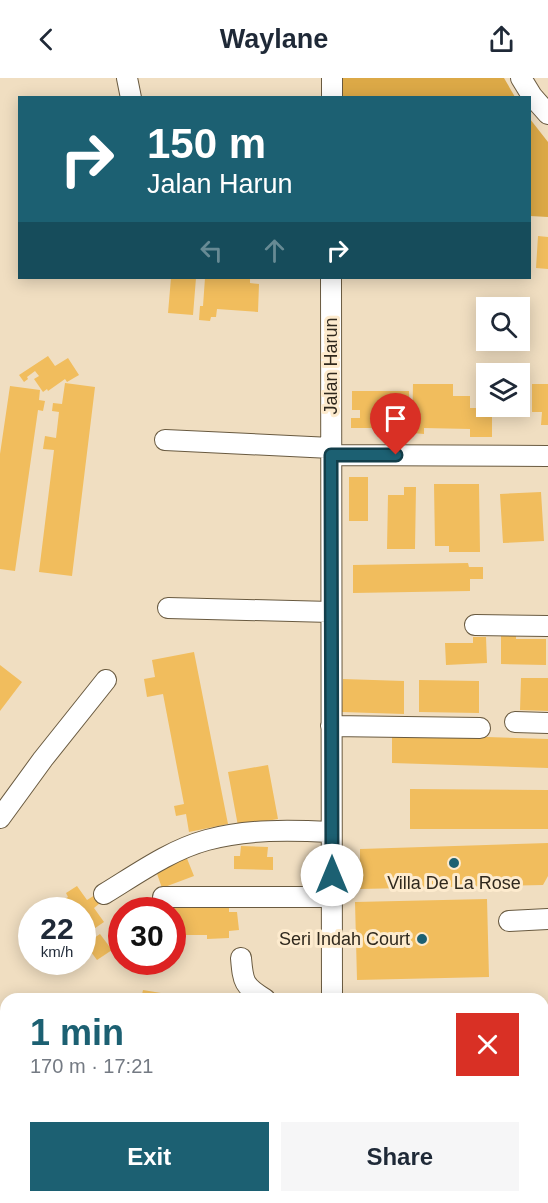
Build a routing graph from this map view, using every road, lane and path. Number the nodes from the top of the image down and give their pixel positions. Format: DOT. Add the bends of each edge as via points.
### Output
graph roads {
  1 [pos="127,78"];
  2 [pos="332,78"];
  3 [pos="521,78"];
  4 [pos="131,96"];
  5 [pos="332,96"];
  6 [pos="548,114"];
  7 [pos="331,279"];
  8 [pos="165,441"];
  9 [pos="331,452"];
  10 [pos="548,456"];
  11 [pos="168,608"];
  12 [pos="331,612"];
  13 [pos="476,625"];
  14 [pos="548,626"];
  15 [pos="106,680"];
  16 [pos="515,722"];
  17 [pos="548,723"];
  18 [pos="332,726"];
  19 [pos="480,728"];
  20 [pos="0,819"];
  21 [pos="331,832"];
  22 [pos="104,894"];
  23 [pos="186,897"];
  24 [pos="332,897"];
  25 [pos="548,919"];
  26 [pos="509,921"];
  27 [pos="241,958"];
  28 [pos="255,993"];
  29 [pos="332,993"];
  1 -- 4 [label="street"];
  2 -- 5 [label="street"];
  3 -- 6 [label="street"];
  7 -- 9 [label="street, Jalan Harun"];
  8 -- 9 [label="street"];
  9 -- 10 [label="street"];
  9 -- 12 [label="street, Jalan Harun"];
  11 -- 12 [label="street"];
  12 -- 18 [label="street, Jalan Harun"];
  13 -- 14 [label="street"];
  15 -- 20 [label="street"];
  16 -- 17 [label="street"];
  18 -- 19 [label="street"];
  18 -- 21 [label="street, Jalan Harun"];
  21 -- 22 [label="street" via="264,831 207,840 161,859"];
  21 -- 24 [label="street, Jalan Harun"];
  23 -- 24 [label="street"];
  24 -- 29 [label="street, Jalan Harun"];
  25 -- 26 [label="street"];
  27 -- 28 [label="street" via="243,979"];
}
